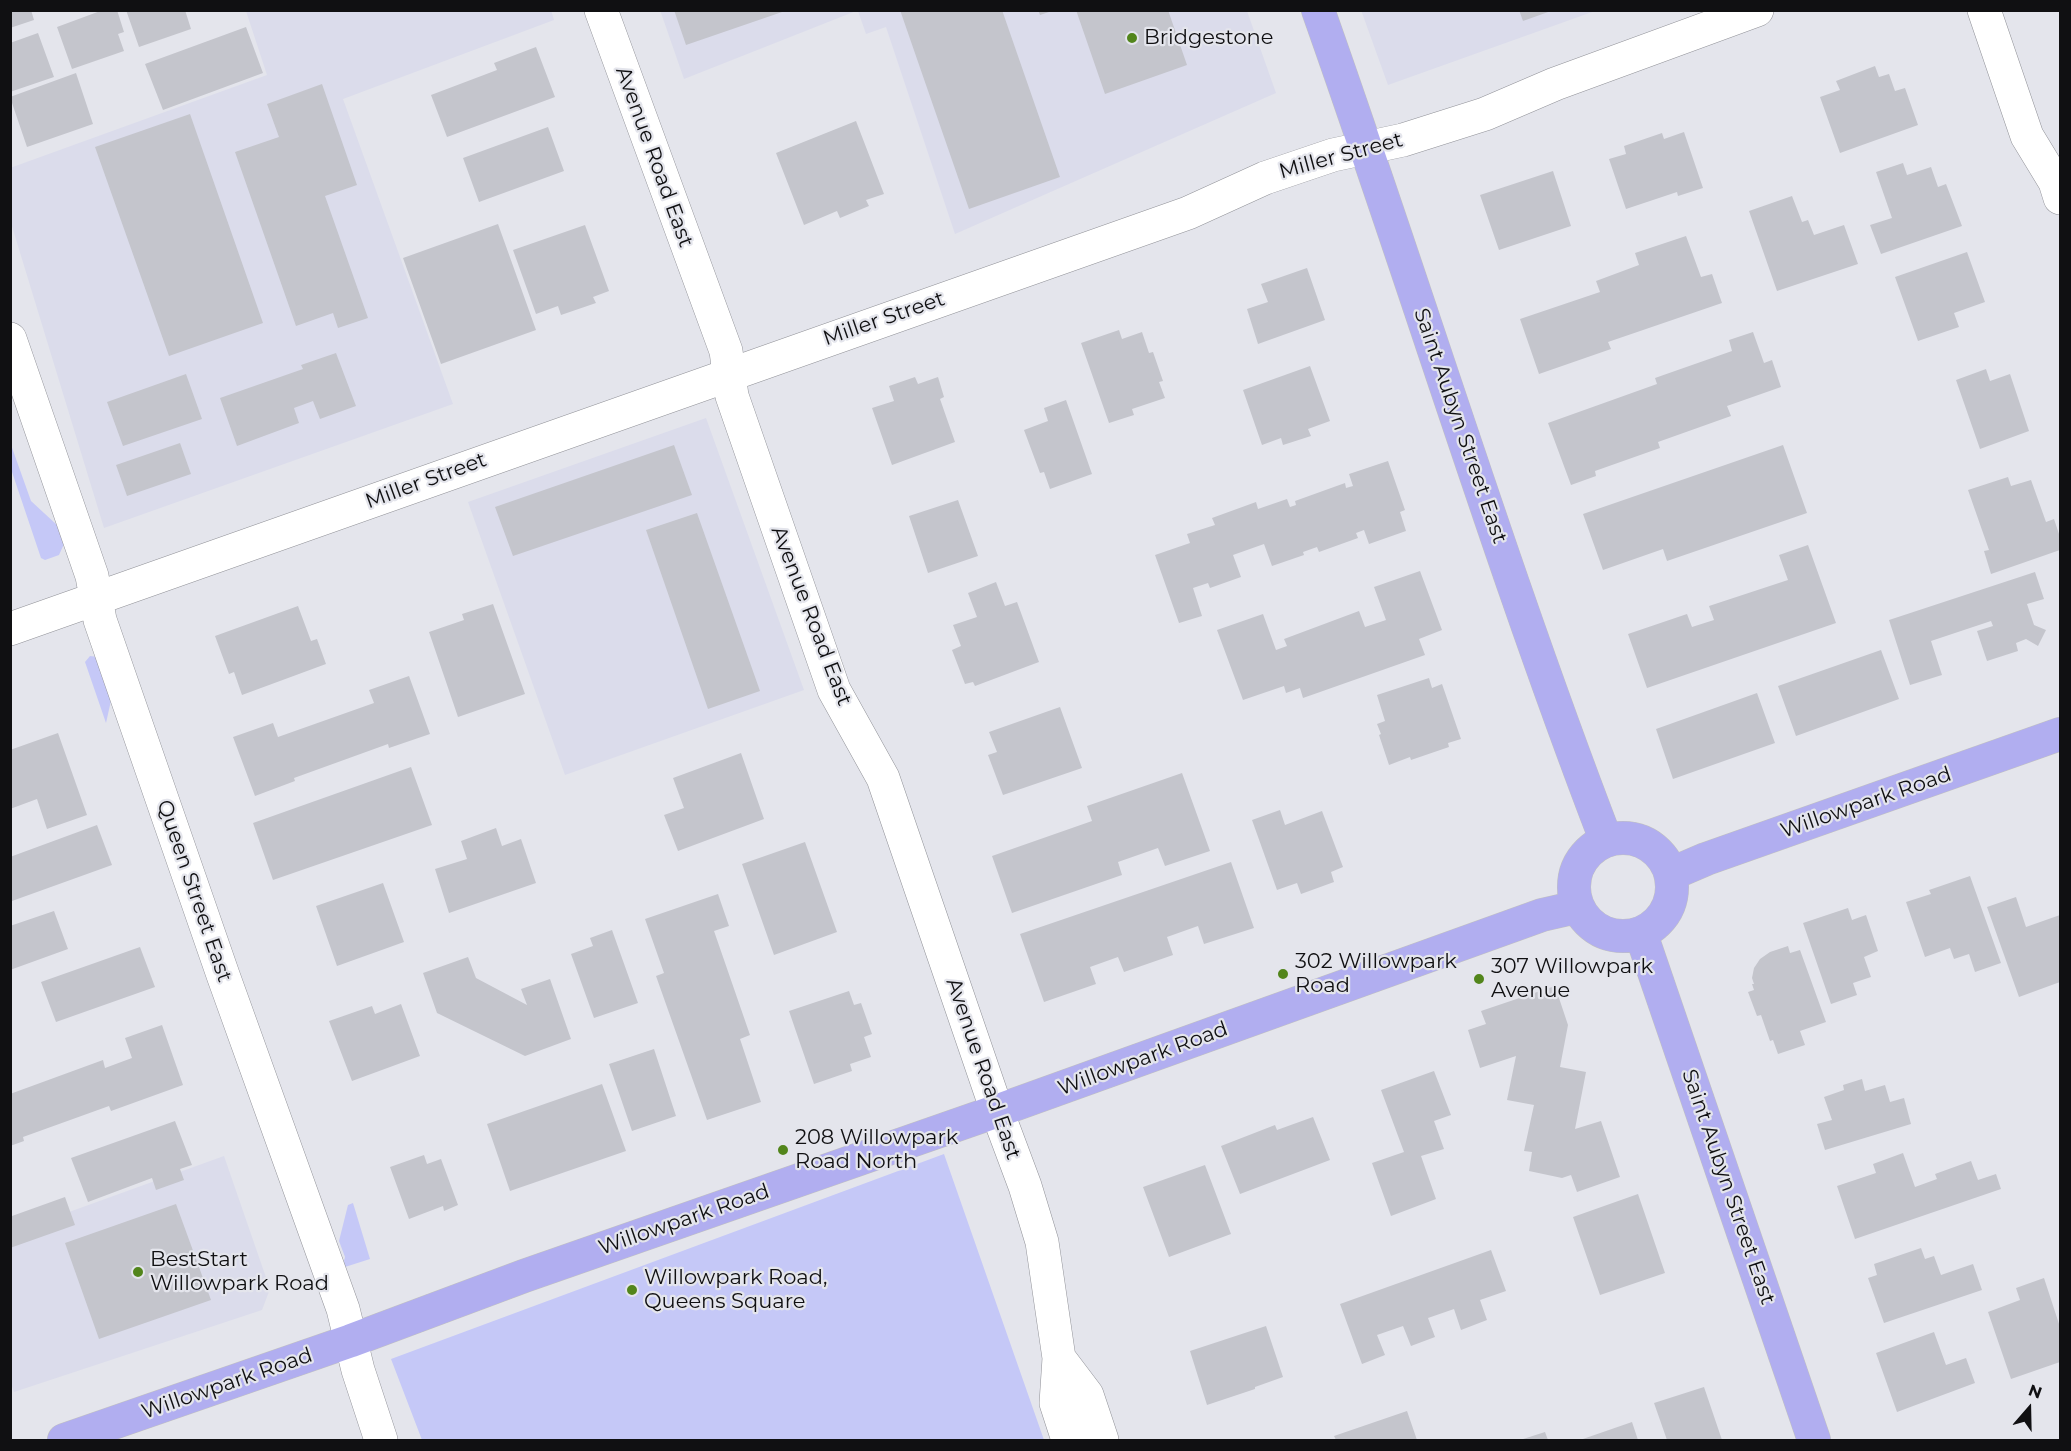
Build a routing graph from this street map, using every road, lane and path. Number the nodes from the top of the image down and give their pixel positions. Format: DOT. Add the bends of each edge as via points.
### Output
graph roads {
  1 [pos="601,10"];
  2 [pos="1318,10"];
  3 [pos="1757,10"];
  4 [pos="1984,10"];
  5 [pos="1367,148"];
  6 [pos="2061,198"];
  7 [pos="10,339"];
  8 [pos="729,374"];
  9 [pos="96,598"];
  10 [pos="10,629"];
  11 [pos="2061,734"];
  12 [pos="1606,840"];
  13 [pos="1671,874"];
  14 [pos="1577,907"];
  15 [pos="1641,934"];
  16 [pos="997,1111"];
  17 [pos="350,1341"];
  18 [pos="1059,1358"];
  19 [pos="64,1440"];
  20 [pos="381,1440"];
  21 [pos="1068,1440"];
  22 [pos="1101,1440"];
  23 [pos="1814,1440"];
  1 -- 8 [label="street, Avenue Road East" via="726,351"];
  2 -- 5 [label="main road, Saint Aubyn Street East"];
  3 -- 5 [label="street, Miller Street" via="1555,84 1485,114"];
  4 -- 6 [label="street" via="2027,136"];
  5 -- 8 [label="street, Miller Street" via="1286,170 1188,213"];
  5 -- 12 [label="main road, Saint Aubyn Street East" via="1487,508"];
  7 -- 9 [label="street, Queen Street East" via="92,576"];
  8 -- 9 [label="street, Miller Street"];
  8 -- 16 [label="street, Avenue Road East" via="739,419 834,690 883,778"];
  9 -- 10 [label="street, Miller Street"];
  9 -- 17 [label="street, Queen Street East" via="106,638 223,975 344,1309"];
  11 -- 13 [label="main road, Willowpark Road"];
  12 -- 13 [label="main road" via="1638,840 1664,859"];
  12 -- 14 [label="main road" via="1581,860 1573,891"];
  13 -- 15 [label="main road" via="1670,905 1662,919"];
  14 -- 15 [label="main road" via="1601,932 1618,937"];
  14 -- 16 [label="main road, Willowpark Road" via="1542,915"];
  15 -- 23 [label="main road, Saint Aubyn Street East"];
  16 -- 17 [label="main road, Willowpark Road"];
  16 -- 18 [label="street, Avenue Road East" via="1042,1242"];
  17 -- 19 [label="main road, Willowpark Road"];
  17 -- 20 [label="street, Queen Street East"];
  18 -- 21 [label="street, Avenue Road East" via="1056,1403"];
  18 -- 22 [label="street, Avenue Road East" via="1087,1395"];
}
